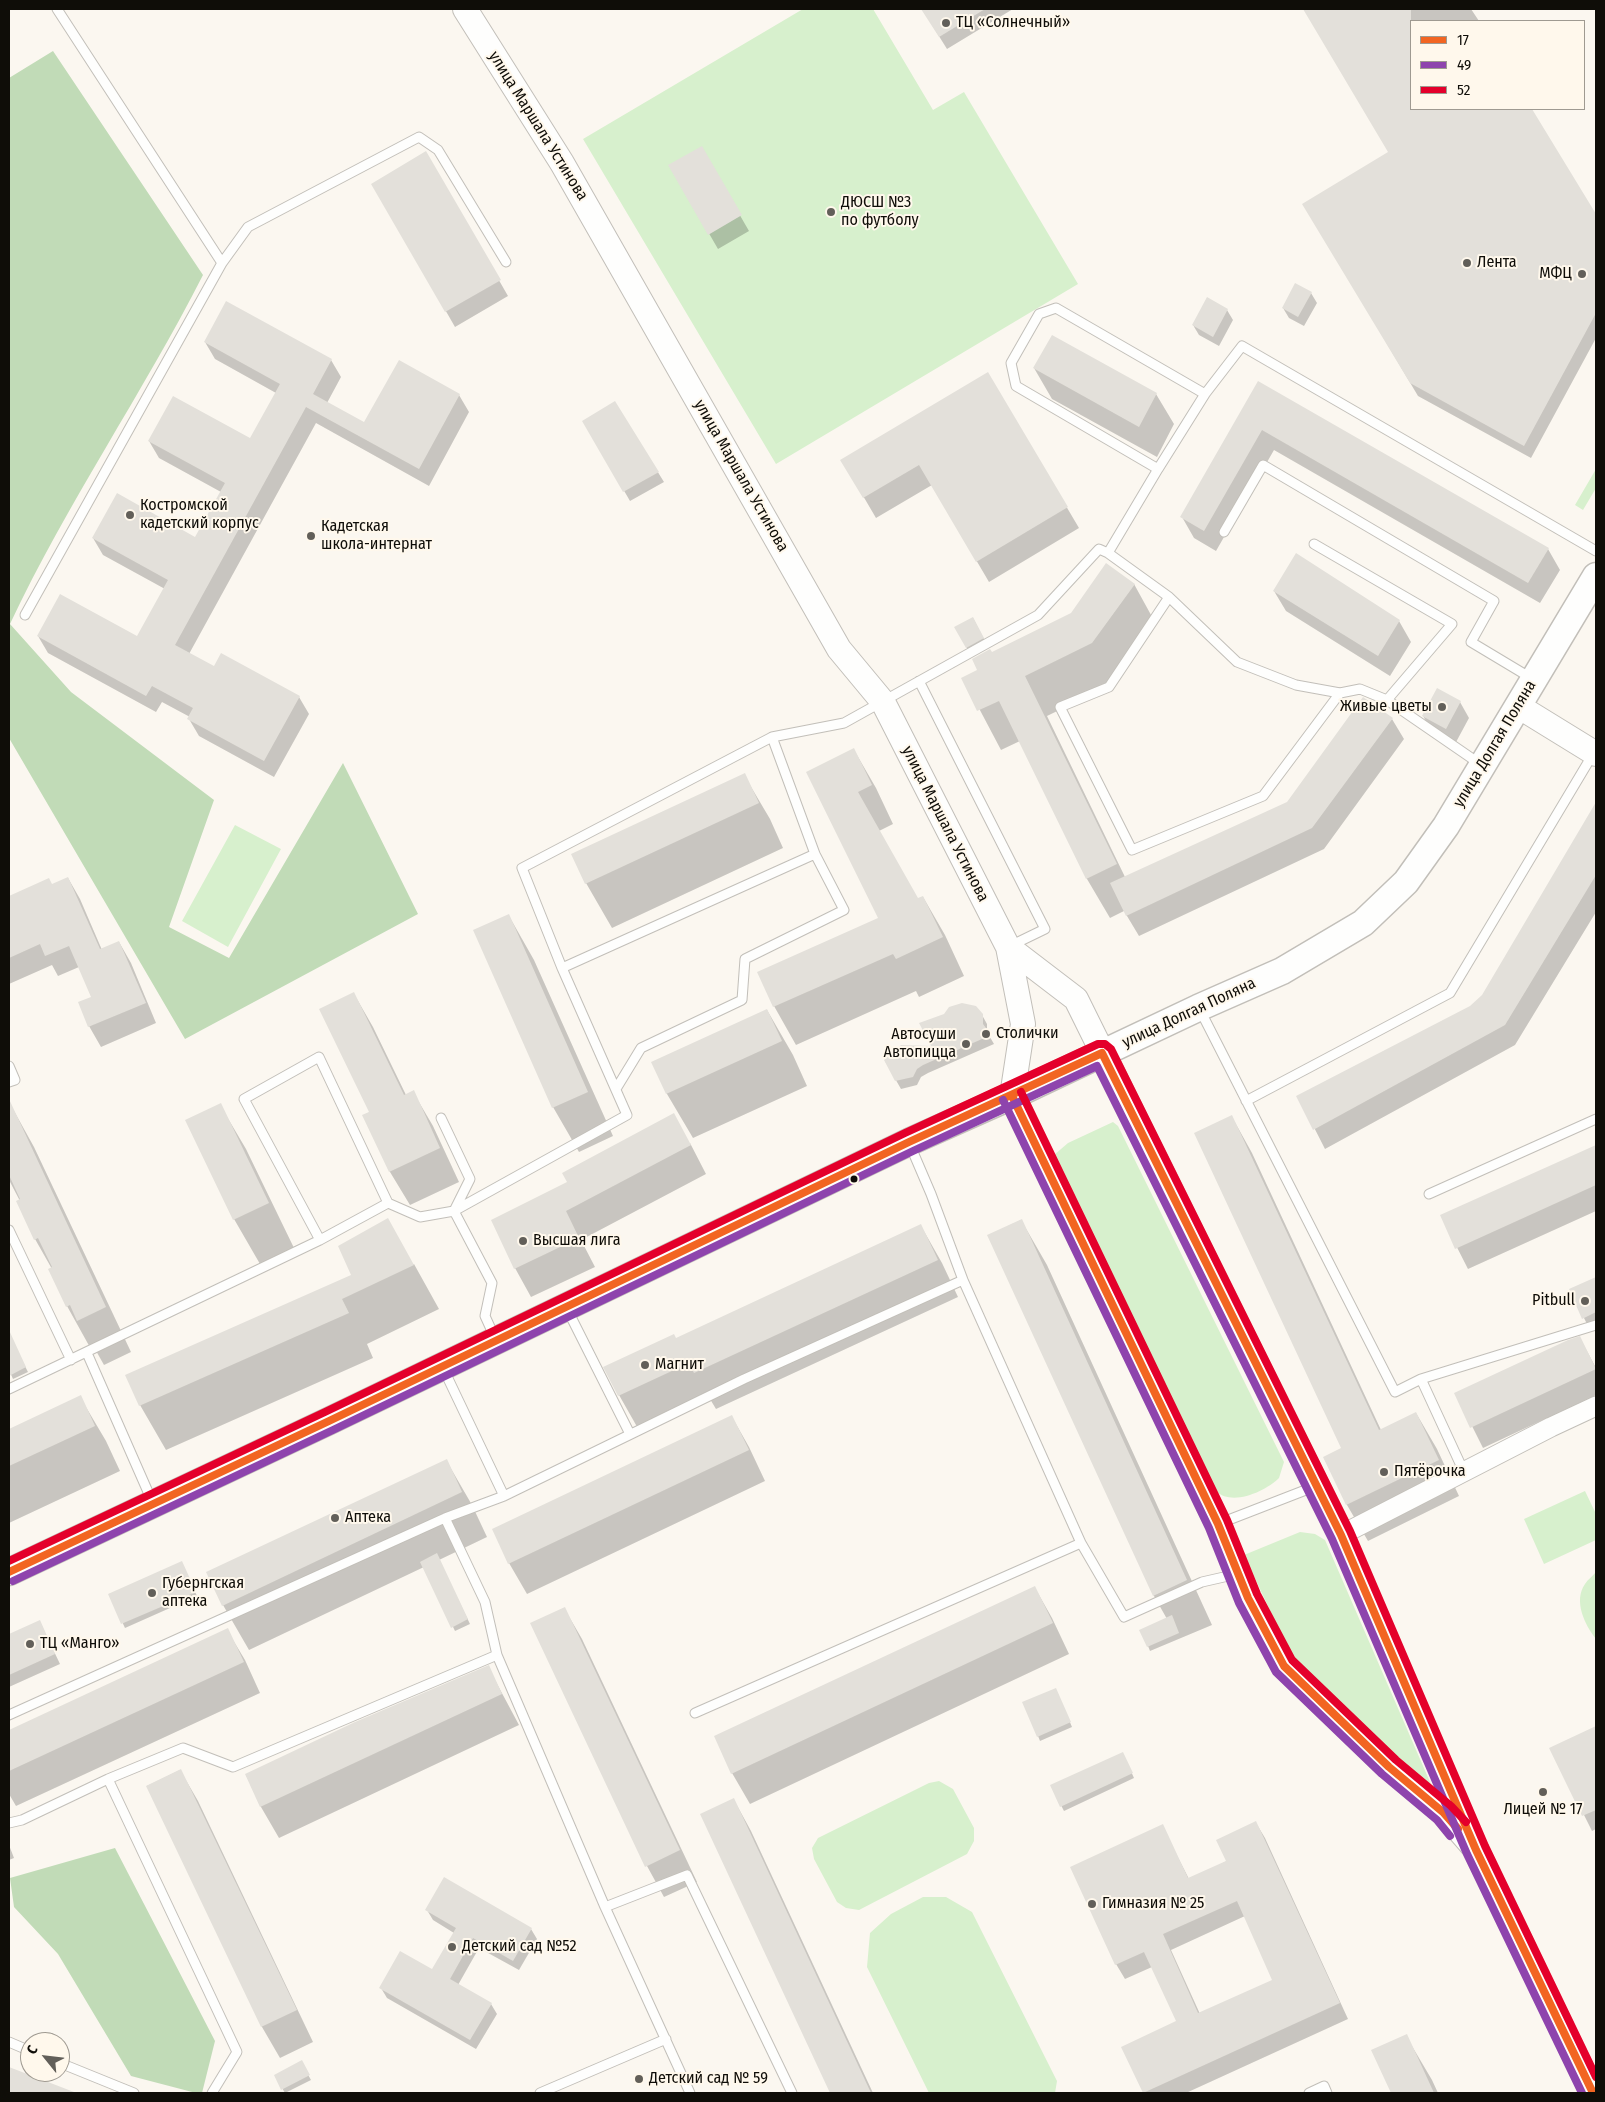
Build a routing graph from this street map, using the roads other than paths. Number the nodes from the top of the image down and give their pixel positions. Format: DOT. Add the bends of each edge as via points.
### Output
graph roads {
  1 [pos="57,9"];
  2 [pos="465,9"];
  3 [pos="506,262"];
  4 [pos="222,263"];
  5 [pos="1205,394"];
  6 [pos="1158,469"];
  7 [pos="1224,532"];
  8 [pos="1314,544"];
  9 [pos="1596,550"];
  10 [pos="1108,553"];
  11 [pos="1596,576"];
  12 [pos="1169,597"];
  13 [pos="25,615"];
  14 [pos="1534,680"];
  15 [pos="919,682"];
  16 [pos="1340,693"];
  17 [pos="1387,700"];
  18 [pos="883,702"];
  19 [pos="1518,706"];
  20 [pos="772,737"];
  21 [pos="1595,753"];
  22 [pos="1482,765"];
  23 [pos="816,854"];
  24 [pos="1008,947"];
  25 [pos="562,968"];
  26 [pos="1198,1008"];
  27 [pos="1102,1053"];
  28 [pos="9,1066"];
  29 [pos="9,1082"];
  30 [pos="616,1089"];
  31 [pos="1012,1096"];
  32 [pos="1246,1102"];
  33 [pos="441,1118"];
  34 [pos="1596,1119"];
  35 [pos="909,1142"];
  36 [pos="1429,1194"];
  37 [pos="388,1203"];
  38 [pos="454,1211"];
  39 [pos="9,1230"];
  40 [pos="320,1240"];
  41 [pos="963,1280"];
  42 [pos="566,1307"];
  43 [pos="1596,1325"];
  44 [pos="496,1341"];
  45 [pos="87,1353"];
  46 [pos="71,1360"];
  47 [pos="441,1365"];
  48 [pos="1421,1379"];
  49 [pos="9,1390"];
  50 [pos="1596,1406"];
  51 [pos="630,1434"];
  52 [pos="1464,1472"];
  53 [pos="1317,1486"];
  54 [pos="504,1496"];
  55 [pos="153,1503"];
  56 [pos="445,1518"];
  57 [pos="1218,1524"];
  58 [pos="1341,1535"];
  59 [pos="1082,1542"];
  60 [pos="9,1572"];
  61 [pos="1238,1574"];
  62 [pos="497,1655"];
  63 [pos="695,1713"];
  64 [pos="9,1715"];
  65 [pos="108,1779"];
  66 [pos="9,1823"];
  67 [pos="1476,1850"];
  68 [pos="605,1907"];
  69 [pos="666,2039"];
  70 [pos="70,2067"];
  71 [pos="134,2093"];
  72 [pos="212,2093"];
  73 [pos="540,2093"];
  74 [pos="690,2093"];
  75 [pos="792,2093"];
  76 [pos="1309,2093"];
  77 [pos="1327,2093"];
  78 [pos="1594,2093"];
  1 -- 4 [label="lane"];
  2 -- 18 [label="street, улица Маршала Устинова" via="562,163 839,649"];
  3 -- 4 [label="lane" via="438,150 419,137 248,226"];
  4 -- 13 [label="lane"];
  5 -- 6 [label="lane"];
  5 -- 6 [label="lane" via="1056,308 1039,314 1011,364 1016,386"];
  5 -- 9 [label="lane" via="1242,346"];
  6 -- 10 [label="lane"];
  7 -- 14 [label="lane" via="1262,465 1494,601 1471,642"];
  8 -- 17 [label="lane" via="1452,624"];
  10 -- 12 [label="lane"];
  10 -- 15 [label="lane" via="1099,548 1038,614"];
  11 -- 14 [label="main road, улица Долгая Поляна"];
  12 -- 16 [label="lane" via="1237,662 1296,685"];
  12 -- 16 [label="lane" via="1108,687 1060,707 1132,850 1263,796"];
  14 -- 19 [label="main road, улица Долгая Поляна"];
  15 -- 18 [label="lane"];
  15 -- 24 [label="lane" via="1044,929"];
  16 -- 17 [label="lane" via="1360,689"];
  17 -- 22 [label="lane"];
  18 -- 20 [label="lane" via="844,723"];
  18 -- 24 [label="street, улица Маршала Устинова"];
  19 -- 21 [label="street"];
  19 -- 22 [label="main road, улица Долгая Поляна"];
  20 -- 23 [label="lane"];
  20 -- 25 [label="lane" via="522,868"];
  21 -- 32 [label="lane" via="1450,993"];
  22 -- 26 [label="main road, улица Долгая Поляна" via="1446,826 1406,882 1363,923 1282,971"];
  23 -- 25 [label="lane"];
  23 -- 30 [label="lane" via="844,910 745,959 742,1000 641,1048"];
  24 -- 27 [label="street, улица Маршала Устинова" via="1076,999"];
  24 -- 31 [label="street, улица Маршала Устинова" via="1023,1024"];
  25 -- 30 [label="lane"];
  26 -- 27 [label="main road, улица Долгая Поляна"];
  26 -- 32 [label="lane"];
  27 -- 31 [label="main road, улица Долгая Поляна"];
  27 -- 53 [label="street, улица Маршала Устинова"];
  28 -- 29 [label="lane" via="16,1080"];
  30 -- 38 [label="lane" via="627,1115"];
  31 -- 35 [label="main road, улица Долгая Поляна"];
  31 -- 57 [label="street, улица Маршала Устинова"];
  32 -- 48 [label="lane" via="1395,1392"];
  33 -- 38 [label="lane" via="470,1179"];
  34 -- 36 [label="lane"];
  35 -- 41 [label="lane"];
  35 -- 42 [label="main road, улица Долгая Поляна"];
  37 -- 38 [label="lane" via="420,1217"];
  37 -- 40 [label="lane"];
  37 -- 40 [label="lane" via="319,1057 244,1099"];
  38 -- 44 [label="lane" via="492,1283 485,1316"];
  39 -- 46 [label="lane"];
  40 -- 45 [label="lane"];
  41 -- 51 [label="lane"];
  41 -- 59 [label="lane"];
  42 -- 44 [label="main road, улица Долгая Поляна"];
  42 -- 51 [label="lane"];
  43 -- 48 [label="lane"];
  44 -- 47 [label="main road, улица Долгая Поляна"];
  45 -- 46 [label="lane"];
  45 -- 55 [label="lane"];
  46 -- 49 [label="lane"];
  47 -- 54 [label="lane"];
  47 -- 55 [label="main road, улица Долгая Поляна"];
  48 -- 52 [label="lane"];
  50 -- 52 [label="street"];
  51 -- 54 [label="lane"];
  52 -- 58 [label="street"];
  53 -- 57 [label="lane"];
  53 -- 58 [label="street, улица Маршала Устинова"];
  54 -- 56 [label="lane"];
  55 -- 60 [label="main road, улица Долгая Поляна"];
  56 -- 62 [label="lane" via="485,1602"];
  56 -- 64 [label="lane"];
  57 -- 61 [label="street, улица Маршала Устинова"];
  58 -- 67 [label="street, улица Маршала Устинова"];
  59 -- 61 [label="lane" via="1124,1617 1202,1582"];
  59 -- 63 [label="lane"];
  61 -- 67 [label="street, улица Маршала Устинова" via="1284,1666 1389,1767 1444,1814"];
  62 -- 65 [label="lane" via="233,1767 183,1748"];
  62 -- 68 [label="lane"];
  65 -- 66 [label="lane" via="22,1820"];
  65 -- 72 [label="lane" via="237,2052"];
  67 -- 78 [label="street, улица Маршала Устинова"];
  68 -- 69 [label="lane"];
  68 -- 75 [label="lane" via="687,1875"];
  69 -- 73 [label="lane"];
  69 -- 74 [label="lane"];
  70 -- 71 [label="lane"];
  76 -- 77 [label="lane" via="1324,2086"];
}
